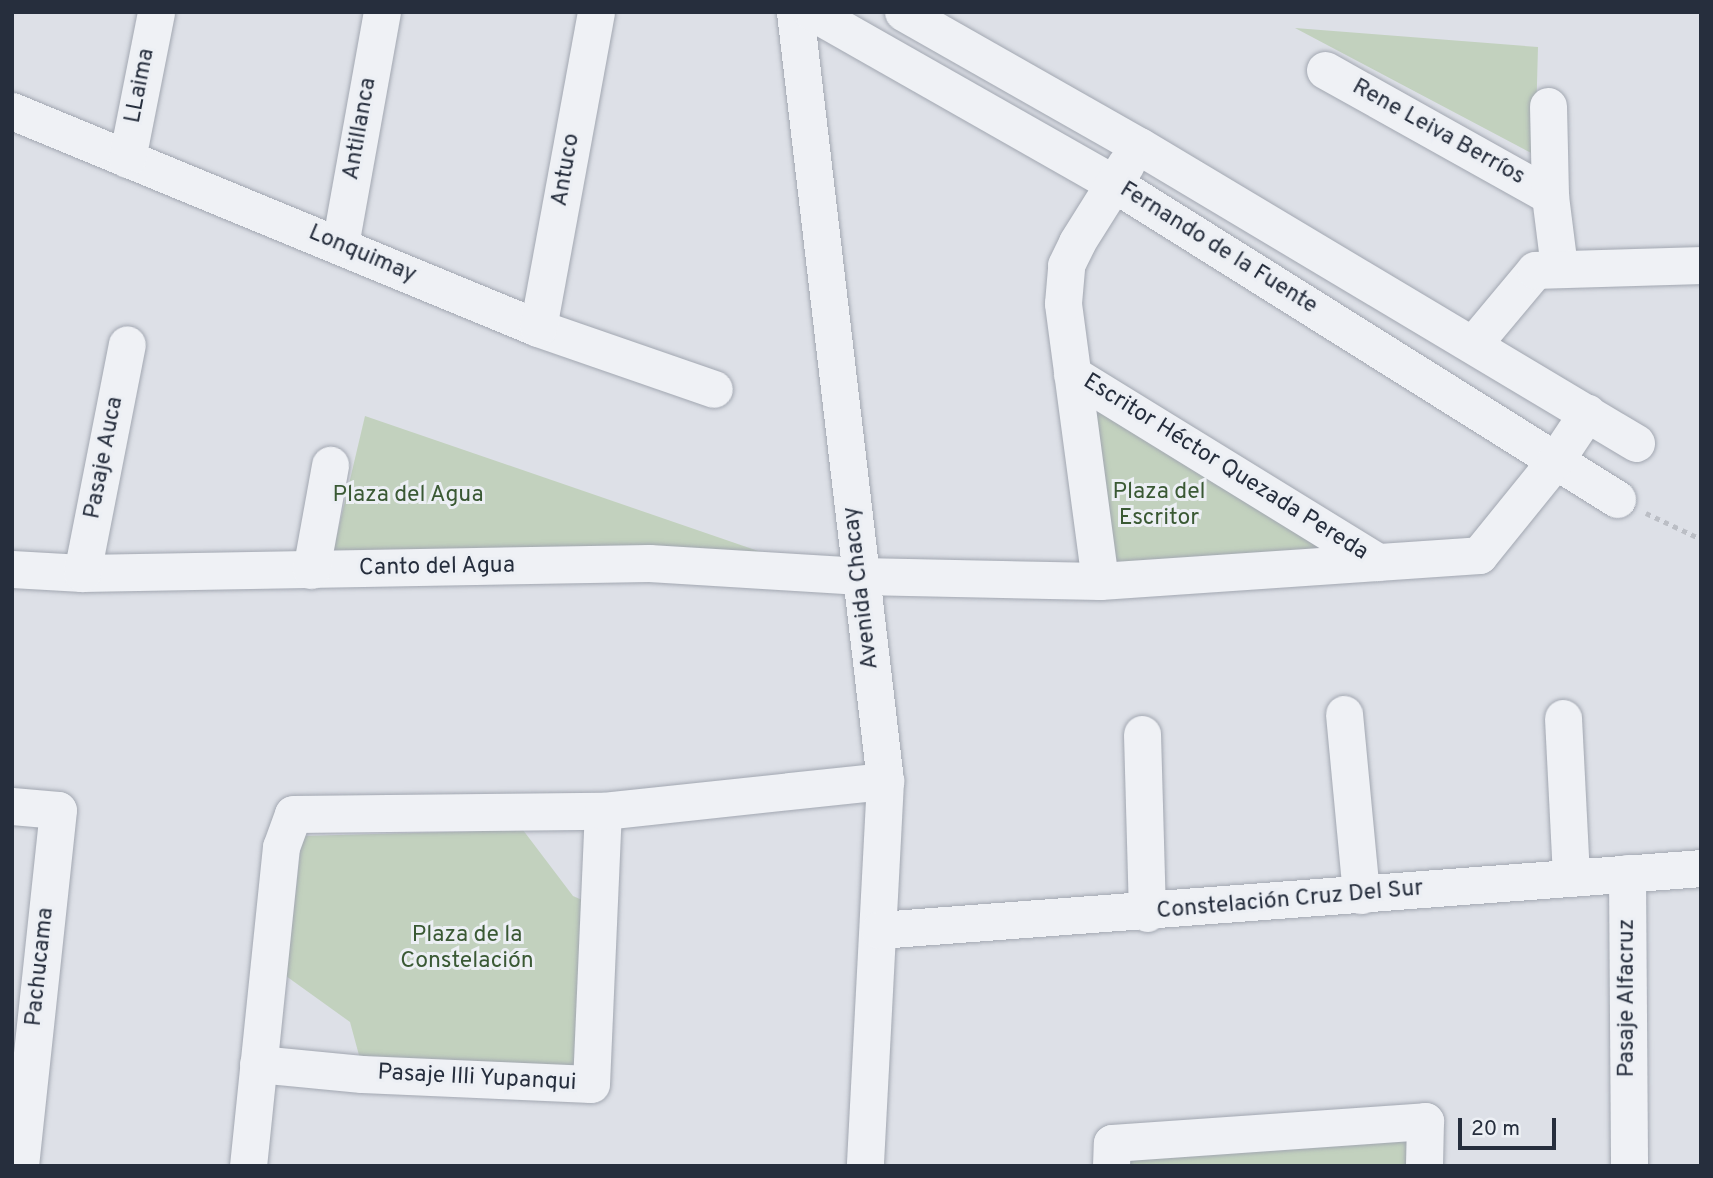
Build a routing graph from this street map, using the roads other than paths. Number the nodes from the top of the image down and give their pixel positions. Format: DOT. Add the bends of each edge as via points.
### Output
graph roads {
  1 [pos="156,12"];
  2 [pos="382,12"];
  3 [pos="596,12"];
  4 [pos="796,12"];
  5 [pos="812,12"];
  6 [pos="903,12"];
  7 [pos="1325,70"];
  8 [pos="1548,106"];
  9 [pos="12,111"];
  10 [pos="1139,146"];
  11 [pos="127,159"];
  12 [pos="1113,183"];
  13 [pos="1550,196"];
  14 [pos="340,245"];
  15 [pos="1701,265"];
  16 [pos="1559,267"];
  17 [pos="538,328"];
  18 [pos="1474,343"];
  19 [pos="127,344"];
  20 [pos="1072,373"];
  21 [pos="715,389"];
  22 [pos="1587,413"];
  23 [pos="1636,443"];
  24 [pos="1555,461"];
  25 [pos="330,465"];
  26 [pos="1617,499"];
  27 [pos="1378,562"];
  28 [pos="12,569"];
  29 [pos="311,570"];
  30 [pos="82,573"];
  31 [pos="861,576"];
  32 [pos="1100,581"];
  33 [pos="1344,714"];
  34 [pos="1563,718"];
  35 [pos="1142,734"];
  36 [pos="885,781"];
  37 [pos="12,806"];
  38 [pos="603,811"];
  39 [pos="1701,868"];
  40 [pos="1627,873"];
  41 [pos="1571,878"];
  42 [pos="1361,895"];
  43 [pos="1147,913"];
  44 [pos="879,930"];
  45 [pos="258,1064"];
  46 [pos="20,1166"];
  47 [pos="248,1166"];
  48 [pos="865,1166"];
  49 [pos="1111,1166"];
  50 [pos="1424,1166"];
  51 [pos="1629,1166"];
  1 -- 11 [label="street, LLaima"];
  2 -- 14 [label="street, Antillanca"];
  3 -- 17 [label="street, Antuco"];
  4 -- 31 [label="street, Avenida Chacay"];
  5 -- 12 [label="street, Fernando de la Fuente"];
  6 -- 10 [label="street, Fernando de la Fuente"];
  7 -- 13 [label="street, Rene Leiva Berríos"];
  8 -- 13 [label="street, Rene Leiva Berríos"];
  9 -- 11 [label="street, Lonquimay"];
  10 -- 12 [label="street"];
  10 -- 18 [label="street, Fernando de la Fuente"];
  11 -- 14 [label="street, Lonquimay"];
  12 -- 20 [label="street" via="1066,265 1063,303"];
  12 -- 24 [label="street, Fernando de la Fuente"];
  13 -- 16 [label="street, Rene Leiva Berríos"];
  14 -- 17 [label="street, Lonquimay"];
  15 -- 16 [label="street"];
  16 -- 18 [label="street" via="1527,276"];
  17 -- 21 [label="street, Lonquimay"];
  18 -- 22 [label="street, Fernando de la Fuente"];
  19 -- 30 [label="street, Pasaje Auca"];
  20 -- 27 [label="street, Escritor Héctor Quezada Pereda"];
  20 -- 32 [label="street"];
  22 -- 23 [label="street, Fernando de la Fuente"];
  22 -- 24 [label="street, Escritor Héctor Quezada Pereda"];
  24 -- 26 [label="street, Fernando de la Fuente"];
  24 -- 27 [label="street, Escritor Héctor Quezada Pereda" via="1479,555"];
  25 -- 29 [label="street"];
  27 -- 32 [label="street, Escritor Héctor Quezada Pereda"];
  28 -- 30 [label="street, Canto del Agua"];
  29 -- 30 [label="street, Canto del Agua"];
  29 -- 31 [label="street, Canto del Agua" via="649,563"];
  31 -- 32 [label="street, Escritor Héctor Quezada Pereda"];
  31 -- 36 [label="street, Avenida Chacay"];
  33 -- 42 [label="street"];
  34 -- 41 [label="street"];
  35 -- 43 [label="street"];
  36 -- 38 [label="street"];
  36 -- 44 [label="street, Avenida Chacay"];
  37 -- 46 [label="street, Pachucama" via="58,810"];
  38 -- 45 [label="street" via="293,814 281,847"];
  38 -- 45 [label="street, Pasaje Illi Yupanqui" via="591,1084 362,1074"];
  39 -- 40 [label="street, Constelación Cruz Del Sur"];
  40 -- 41 [label="street, Constelación Cruz Del Sur"];
  40 -- 51 [label="street, Pasaje Alfacruz"];
  41 -- 42 [label="street, Constelación Cruz Del Sur"];
  42 -- 43 [label="street, Constelación Cruz Del Sur"];
  43 -- 44 [label="street, Constelación Cruz Del Sur"];
  44 -- 48 [label="street, Avenida Chacay"];
  45 -- 47 [label="street"];
  49 -- 50 [label="street" via="1112,1143 1425,1121"];
}
